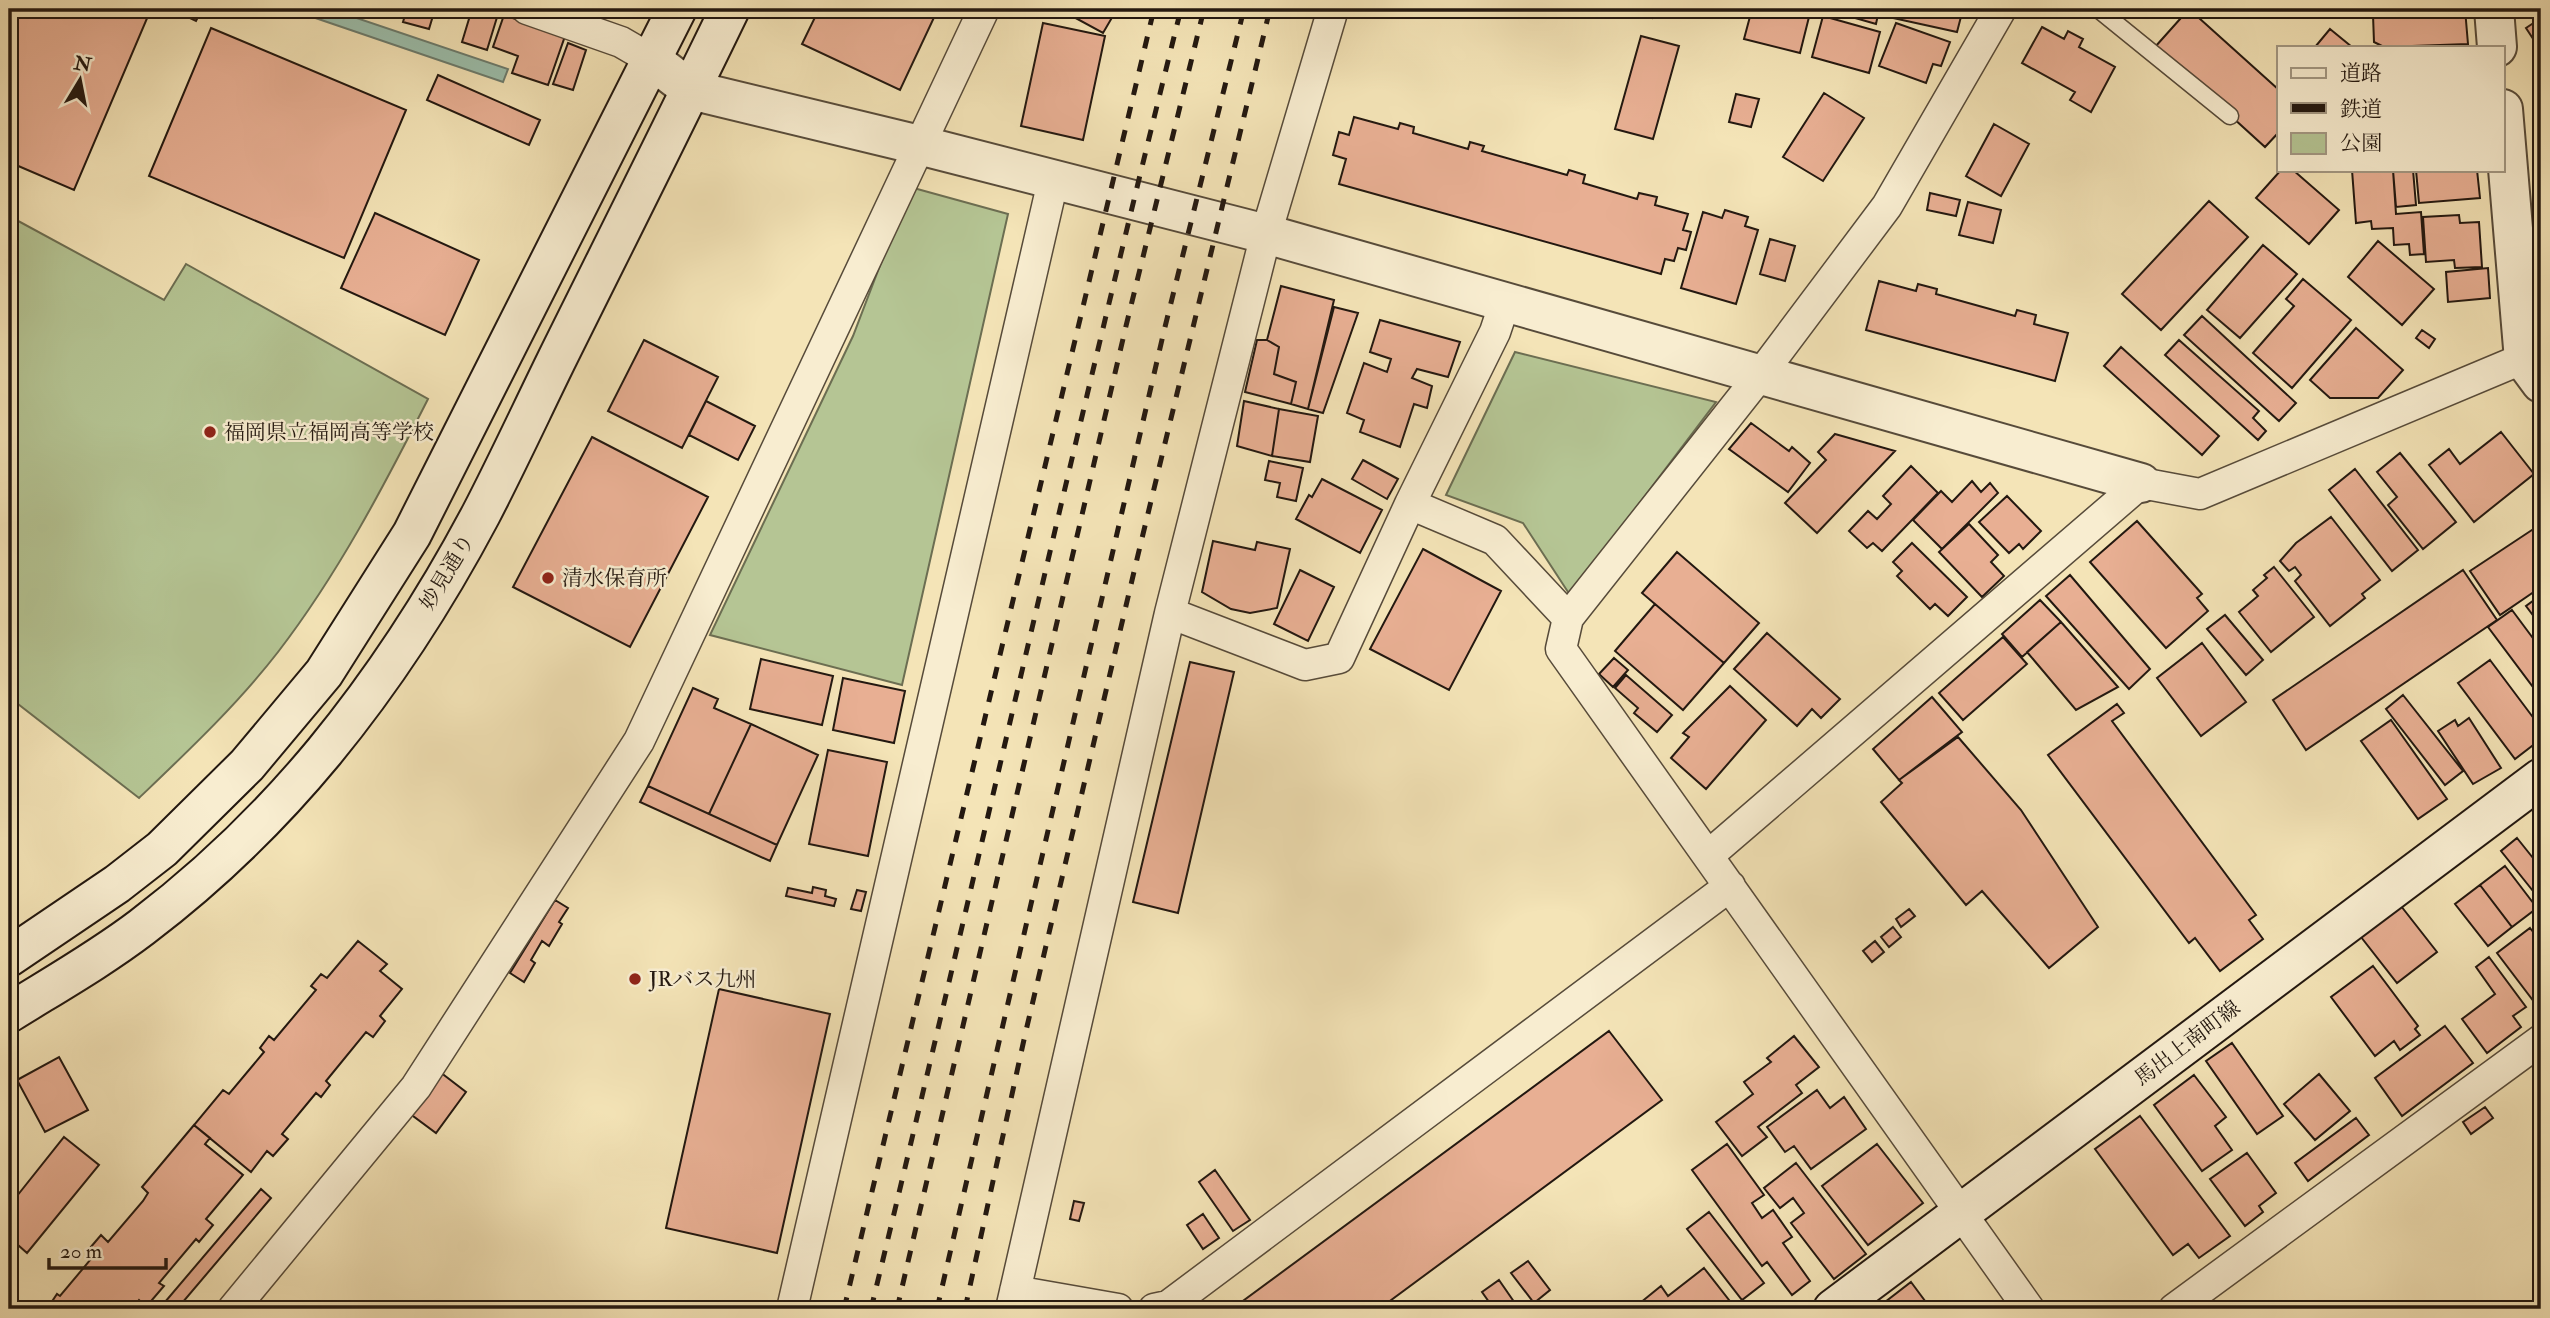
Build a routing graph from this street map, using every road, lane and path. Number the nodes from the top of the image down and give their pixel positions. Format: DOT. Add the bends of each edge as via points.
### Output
graph roads {
  1 [pos="527,9"];
  2 [pos="677,9"];
  3 [pos="730,9"];
  4 [pos="984,9"];
  5 [pos="1333,9"];
  6 [pos="2001,9"];
  7 [pos="2098,9"];
  8 [pos="652,60"];
  9 [pos="691,90"];
  10 [pos="2231,116"];
  11 [pos="2504,117"];
  12 [pos="919,145"];
  13 [pos="1053,181"];
  14 [pos="1266,234"];
  15 [pos="1505,302"];
  16 [pos="2536,365"];
  17 [pos="1761,374"];
  18 [pos="2141,483"];
  19 [pos="1410,504"];
  20 [pos="1170,613"];
  21 [pos="1568,618"];
  22 [pos="2541,778"];
  23 [pos="1709,855"];
  24 [pos="1730,886"];
  25 [pos="9,957"];
  26 [pos="9,1013"];
  27 [pos="2541,1040"];
  28 [pos="1962,1213"];
  29 [pos="1013,1300"];
  30 [pos="233,1309"];
  31 [pos="792,1309"];
  32 [pos="1118,1309"];
  33 [pos="1154,1309"];
  34 [pos="1833,1309"];
  35 [pos="2029,1309"];
  36 [pos="2174,1309"];
  1 -- 8 [label="street" via="621,42"];
  2 -- 8 [label="main road"];
  3 -- 9 [label="main road, 妙見通り"];
  4 -- 12 [label="street"];
  5 -- 14 [label="street"];
  6 -- 17 [label="street" via="1887,206"];
  7 -- 10 [label="lane"];
  8 -- 9 [label="main road"];
  8 -- 25 [label="main road" via="412,534 324,673 247,765 162,849"];
  9 -- 12 [label="main road"];
  9 -- 26 [label="main road, 妙見通り" via="482,511 429,604 363,701 323,753 248,834 186,891 85,966"];
  11 -- 16 [label="main road"];
  12 -- 13 [label="main road"];
  12 -- 30 [label="street" via="639,741 416,1087"];
  13 -- 14 [label="main road"];
  13 -- 31 [label="street"];
  14 -- 15 [label="main road"];
  14 -- 20 [label="street"];
  15 -- 17 [label="main road"];
  15 -- 19 [label="street"];
  16 -- 18 [label="street" via="2200,494"];
  17 -- 18 [label="main road"];
  17 -- 21 [label="street"];
  18 -- 23 [label="street"];
  19 -- 20 [label="street" via="1339,658 1305,665"];
  19 -- 21 [label="street" via="1495,540"];
  20 -- 29 [label="street"];
  21 -- 23 [label="street" via="1561,649"];
  22 -- 28 [label="main road, 馬出上南町線"];
  23 -- 24 [label="street"];
  24 -- 28 [label="street"];
  24 -- 33 [label="street" via="1168,1306"];
  27 -- 36 [label="street"];
  28 -- 34 [label="main road, 馬出上南町線"];
  28 -- 35 [label="street"];
  29 -- 32 [label="street"];
}
